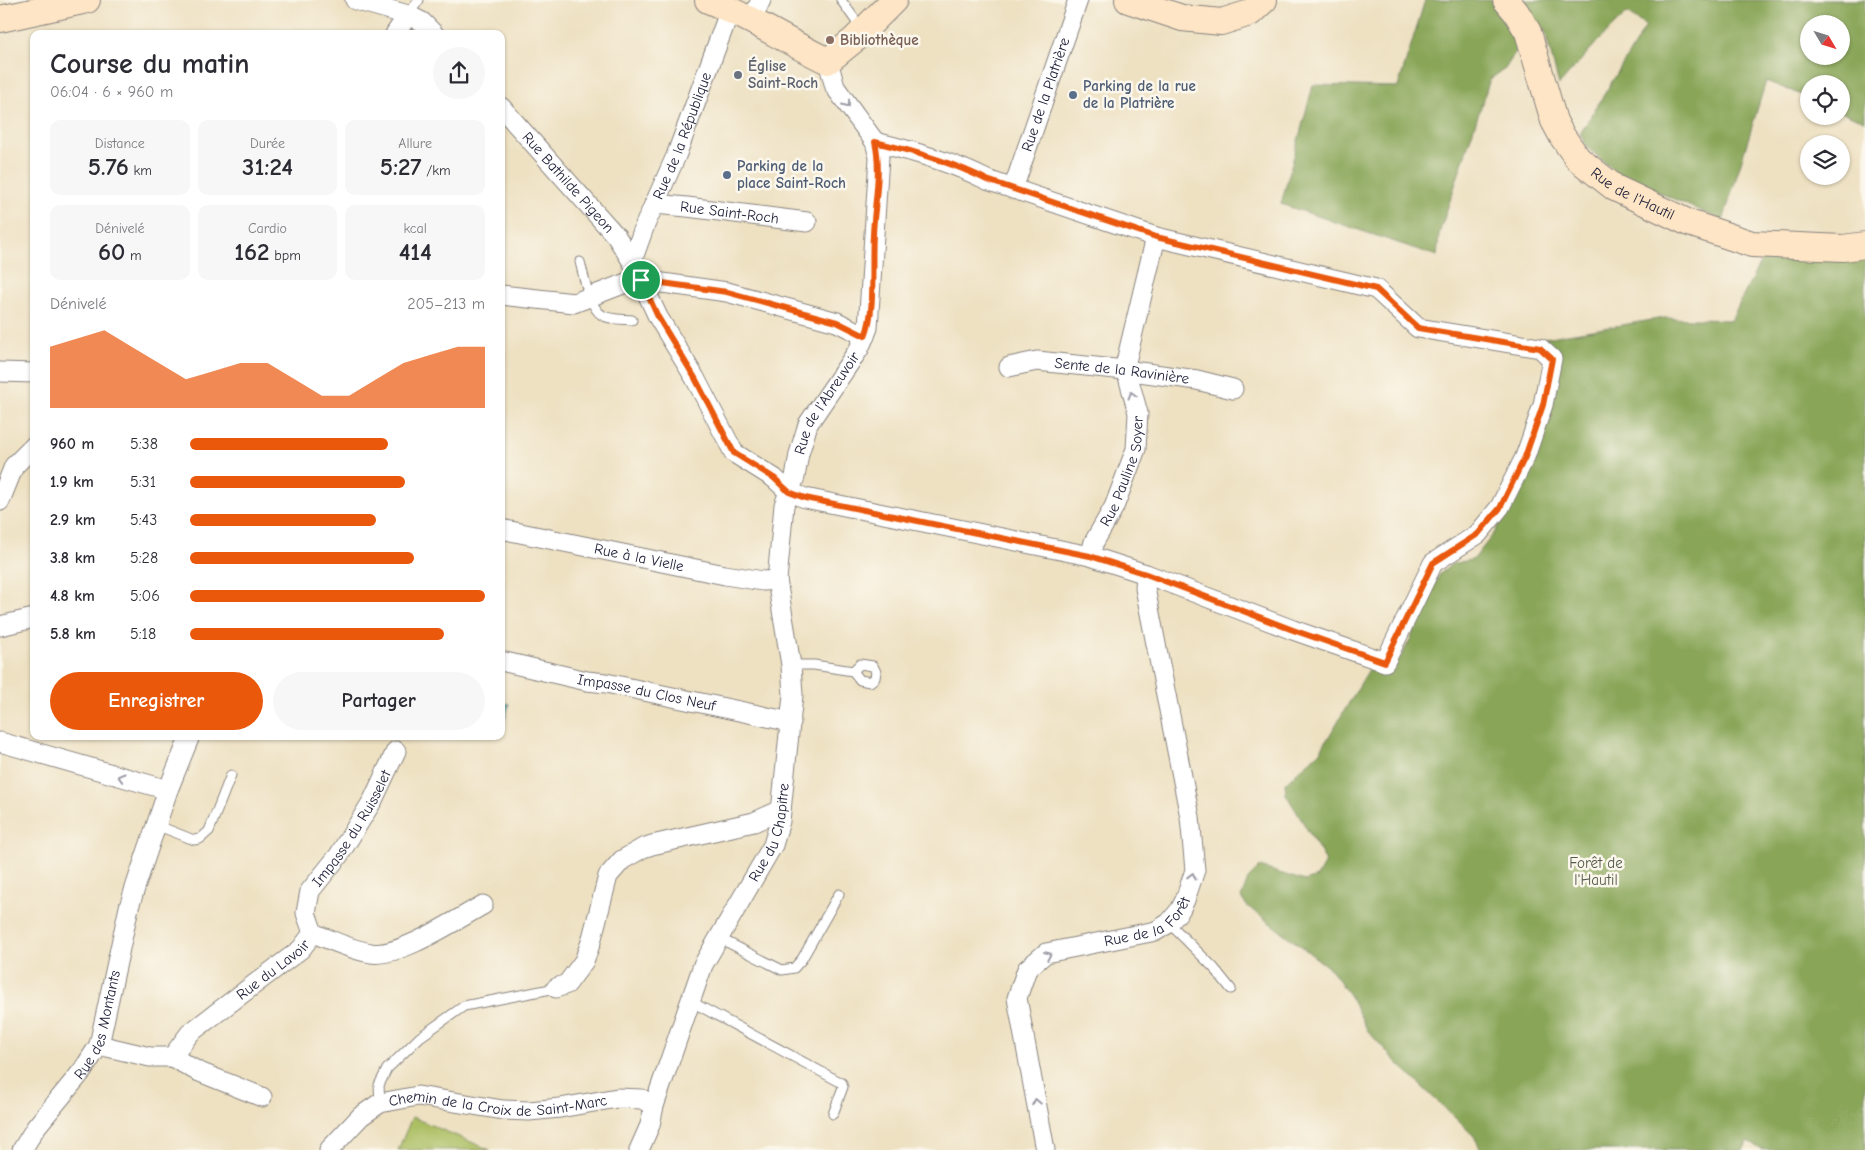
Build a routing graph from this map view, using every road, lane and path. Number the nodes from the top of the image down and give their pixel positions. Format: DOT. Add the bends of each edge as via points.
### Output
graph roads {
  1 [pos="87,0"];
  2 [pos="355,0"];
  3 [pos="841,0"];
  4 [pos="894,0"];
  5 [pos="1078,0"];
  6 [pos="1128,0"];
  7 [pos="1264,0"];
  8 [pos="1506,0"];
  9 [pos="731,6"];
  10 [pos="413,8"];
  11 [pos="0,19"];
  12 [pos="398,30"];
  13 [pos="430,30"];
  14 [pos="863,31"];
  15 [pos="828,60"];
  16 [pos="505,112"];
  17 [pos="875,142"];
  18 [pos="1013,189"];
  19 [pos="654,204"];
  20 [pos="807,222"];
  21 [pos="1156,237"];
  22 [pos="1865,245"];
  23 [pos="632,261"];
  24 [pos="580,262"];
  25 [pos="641,280"];
  26 [pos="505,295"];
  27 [pos="590,298"];
  28 [pos="632,320"];
  29 [pos="865,336"];
  30 [pos="1009,367"];
  31 [pos="1125,370"];
  32 [pos="0,372"];
  33 [pos="30,373"];
  34 [pos="1233,389"];
  35 [pos="30,450"];
  36 [pos="789,492"];
  37 [pos="0,501"];
  38 [pos="505,530"];
  39 [pos="1090,556"];
  40 [pos="1146,574"];
  41 [pos="778,580"];
  42 [pos="30,619"];
  43 [pos="0,626"];
  44 [pos="505,662"];
  45 [pos="791,665"];
  46 [pos="853,671"];
  47 [pos="791,722"];
  48 [pos="188,740"];
  49 [pos="0,742"];
  50 [pos="396,751"];
  51 [pos="230,775"];
  52 [pos="168,790"];
  53 [pos="781,810"];
  54 [pos="156,825"];
  55 [pos="839,894"];
  56 [pos="483,905"];
  57 [pos="1169,923"];
  58 [pos="313,933"];
  59 [pos="719,938"];
  60 [pos="556,988"];
  61 [pos="1231,989"];
  62 [pos="690,1001"];
  63 [pos="99,1045"];
  64 [pos="172,1057"];
  65 [pos="262,1097"];
  66 [pos="380,1102"];
  67 [pos="654,1106"];
  68 [pos="833,1114"];
  69 [pos="22,1150"];
  70 [pos="329,1150"];
  71 [pos="639,1150"];
  72 [pos="1045,1150"];
  1 -- 11 [label="main road"];
  2 -- 10 [label="street"];
  3 -- 14 [label="lane"];
  4 -- 14 [label="main road"];
  5 -- 18 [label="street, Rue de la Platrière"];
  6 -- 7 [label="main road" via="1182,18 1221,22 1250,13"];
  8 -- 22 [label="main road, Rue de l'Hautil" via="1528,32 1554,120 1562,136 1578,159 1615,188 1689,223 1752,244 1843,248"];
  9 -- 15 [label="main road"];
  9 -- 19 [label="street, Rue de la République" via="676,156"];
  10 -- 12 [label="street"];
  10 -- 13 [label="street"];
  14 -- 15 [label="main road"];
  15 -- 17 [label="street, one-way" via="835,87"];
  16 -- 23 [label="street, Rue Bathilde Pigeon" via="616,236"];
  17 -- 18 [label="street" via="922,155"];
  17 -- 29 [label="street, Rue de l'Abreuvoir" via="878,158 871,302"];
  18 -- 21 [label="street"];
  19 -- 20 [label="street, Rue Saint-Roch"];
  19 -- 23 [label="street, Rue de la République"];
  21 -- 31 [label="street, Rue Pauline Soyer"];
  21 -- 40 [label="street" via="1376,289 1418,328 1540,348 1552,359 1543,405 1525,457 1500,508 1478,534 1433,563 1385,662"];
  23 -- 25 [label="street, Rue Bathilde Pigeon"];
  24 -- 27 [label="lane"];
  25 -- 27 [label="street"];
  25 -- 29 [label="street" via="727,292 837,322"];
  25 -- 36 [label="street, Rue Bathilde Pigeon" via="658,317 695,378 734,453 774,478"];
  26 -- 27 [label="street" via="574,302"];
  27 -- 28 [label="lane" via="603,316"];
  29 -- 36 [label="street, Rue de l'Abreuvoir" via="808,424"];
  30 -- 31 [label="street, Sente de la Ravinière" via="1037,361"];
  31 -- 34 [label="street, Sente de la Ravinière" via="1197,380"];
  39 -- 31 [label="street, Rue Pauline Soyer, one-way" via="1094,542 1114,507 1136,450 1138,413"];
  32 -- 33 [label="street"];
  35 -- 37 [label="street" via="10,472"];
  36 -- 39 [label="street" via="805,498"];
  36 -- 41 [label="street, Rue du Chapitre" via="784,504"];
  38 -- 41 [label="street, Rue à la Vielle" via="725,575"];
  39 -- 40 [label="street"];
  57 -- 40 [label="street, Rue de la Forêt, one-way" via="1185,900 1195,870 1190,817 1145,588"];
  41 -- 45 [label="street, Rue du Chapitre"];
  42 -- 43 [label="street"];
  44 -- 47 [label="street, Impasse du Clos Neuf"];
  45 -- 46 [label="lane"];
  45 -- 47 [label="street, Rue du Chapitre"];
  47 -- 53 [label="street, Rue du Chapitre"];
  48 -- 52 [label="street, Rue des Montants"];
  52 -- 49 [label="street, one-way"];
  50 -- 58 [label="street, Impasse du Ruisselet" via="373,800 340,855 310,891 306,913"];
  51 -- 54 [label="lane" via="209,831 200,839 194,840"];
  52 -- 54 [label="street, Rue des Montants"];
  53 -- 59 [label="street, Rue du Chapitre" via="773,844"];
  53 -- 60 [label="street" via="754,822 652,845 622,860 608,876 584,962 567,984"];
  54 -- 63 [label="street, Rue des Montants" via="129,907"];
  55 -- 59 [label="lane" via="794,968 782,970"];
  56 -- 58 [label="street, Rue du Lavoir" via="410,945 389,952 373,954"];
  57 -- 61 [label="lane"];
  72 -- 57 [label="street, Rue de la Forêt, one-way" via="1017,998 1027,969 1046,954 1156,931"];
  58 -- 64 [label="street, Rue du Lavoir" via="301,948 190,1033"];
  59 -- 62 [label="street, Rue du Chapitre" via="703,965"];
  60 -- 66 [label="lane" via="464,1006 420,1037 387,1069 379,1085"];
  62 -- 67 [label="street, Rue du Chapitre"];
  62 -- 68 [label="lane" via="842,1083"];
  63 -- 64 [label="street" via="150,1057"];
  63 -- 69 [label="street, Rue des Montants"];
  64 -- 65 [label="street" via="196,1071"];
  66 -- 67 [label="street, Chemin de la Croix de Saint-Marc" via="418,1096 529,1112 617,1098 642,1099"];
  66 -- 70 [label="street, Chemin de la Croix de Saint-Marc" via="361,1116"];
  67 -- 71 [label="street, Rue du Chapitre"];
}
